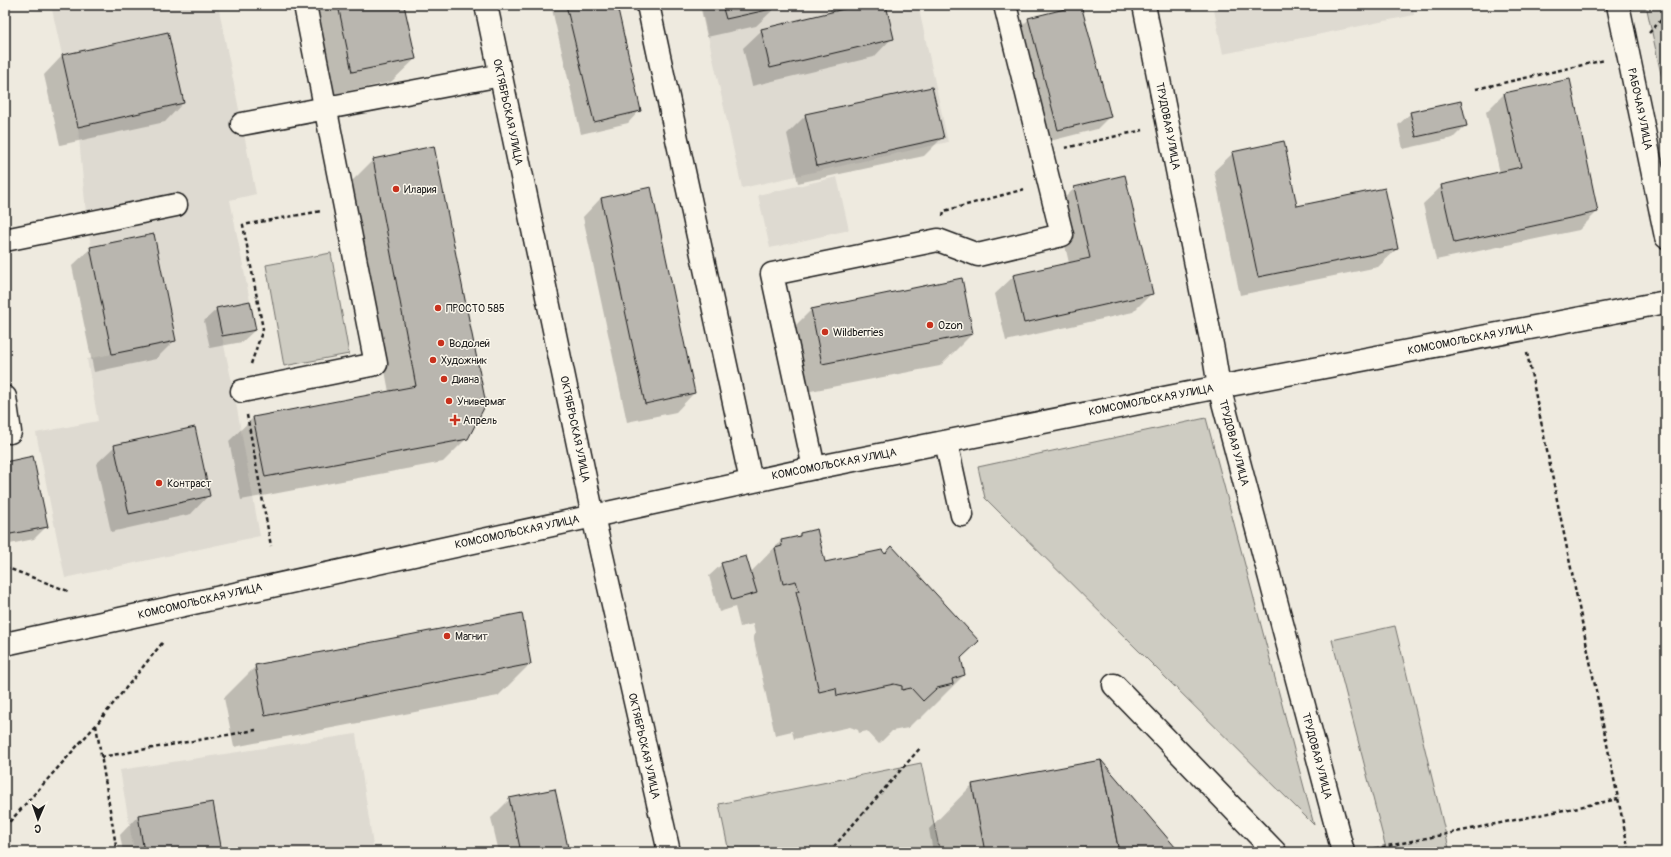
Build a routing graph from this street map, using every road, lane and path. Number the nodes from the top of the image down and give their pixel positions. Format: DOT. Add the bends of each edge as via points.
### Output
graph roads {
  1 [pos="305,5"];
  2 [pos="486,5"];
  3 [pos="648,5"];
  4 [pos="1005,5"];
  5 [pos="1144,5"];
  6 [pos="1618,5"];
  7 [pos="1604,60"];
  8 [pos="501,75"];
  9 [pos="1476,89"];
  10 [pos="326,109"];
  11 [pos="242,124"];
  12 [pos="1167,124"];
  13 [pos="1043,153"];
  14 [pos="1050,182"];
  15 [pos="176,205"];
  16 [pos="345,206"];
  17 [pos="1666,237"];
  18 [pos="5,240"];
  19 [pos="938,240"];
  20 [pos="1666,302"];
  21 [pos="1522,329"];
  22 [pos="1219,386"];
  23 [pos="242,391"];
  24 [pos="5,397"];
  25 [pos="10,432"];
  26 [pos="946,442"];
  27 [pos="814,468"];
  28 [pos="751,481"];
  29 [pos="962,515"];
  30 [pos="593,516"];
  31 [pos="271,546"];
  32 [pos="5,567"];
  33 [pos="68,591"];
  34 [pos="163,642"];
  35 [pos="5,644"];
  36 [pos="1114,685"];
  37 [pos="96,725"];
  38 [pos="256,730"];
  39 [pos="921,747"];
  40 [pos="101,757"];
  41 [pos="1618,799"];
  42 [pos="5,827"];
  43 [pos="1365,851"];
  44 [pos="117,852"];
  45 [pos="669,852"];
  46 [pos="829,852"];
  47 [pos="1275,852"];
  48 [pos="1343,852"];
  49 [pos="1629,852"];
  1 -- 10 [label="street"];
  2 -- 8 [label="street, ОКТЯБРЬСКАЯ УЛИЦА"];
  3 -- 28 [label="street"];
  4 -- 13 [label="street"];
  5 -- 12 [label="street, ТРУДОВАЯ УЛИЦА"];
  6 -- 17 [label="street, РАБОЧАЯ УЛИЦА"];
  7 -- 9 [label="path"];
  8 -- 10 [label="street"];
  8 -- 30 [label="street, ОКТЯБРЬСКАЯ УЛИЦА"];
  10 -- 11 [label="street"];
  10 -- 16 [label="street"];
  12 -- 13 [label="path"];
  12 -- 22 [label="street, ТРУДОВАЯ УЛИЦА"];
  13 -- 14 [label="street"];
  14 -- 19 [label="path" via="944,211"];
  14 -- 19 [label="street" via="1062,234 978,255"];
  15 -- 18 [label="street"];
  16 -- 23 [label="path" via="243,226 262,329"];
  16 -- 23 [label="street" via="376,364"];
  19 -- 27 [label="street" via="772,274"];
  20 -- 21 [label="street, КОМСОМОЛЬСКАЯ УЛИЦА"];
  21 -- 22 [label="street, КОМСОМОЛЬСКАЯ УЛИЦА"];
  21 -- 41 [label="path"];
  22 -- 26 [label="street, КОМСОМОЛЬСКАЯ УЛИЦА"];
  22 -- 48 [label="street, ТРУДОВАЯ УЛИЦА"];
  23 -- 31 [label="path"];
  24 -- 25 [label="street"];
  26 -- 27 [label="street, КОМСОМОЛЬСКАЯ УЛИЦА"];
  26 -- 29 [label="street"];
  27 -- 28 [label="street, КОМСОМОЛЬСКАЯ УЛИЦА"];
  28 -- 30 [label="street, КОМСОМОЛЬСКАЯ УЛИЦА"];
  30 -- 35 [label="street, КОМСОМОЛЬСКАЯ УЛИЦА"];
  30 -- 45 [label="street, ОКТЯБРЬСКАЯ УЛИЦА"];
  32 -- 33 [label="path"];
  34 -- 37 [label="path"];
  36 -- 47 [label="street"];
  37 -- 40 [label="path"];
  37 -- 42 [label="path"];
  38 -- 40 [label="path"];
  39 -- 46 [label="path"];
  40 -- 44 [label="path"];
  41 -- 43 [label="path"];
  41 -- 49 [label="path"];
}
